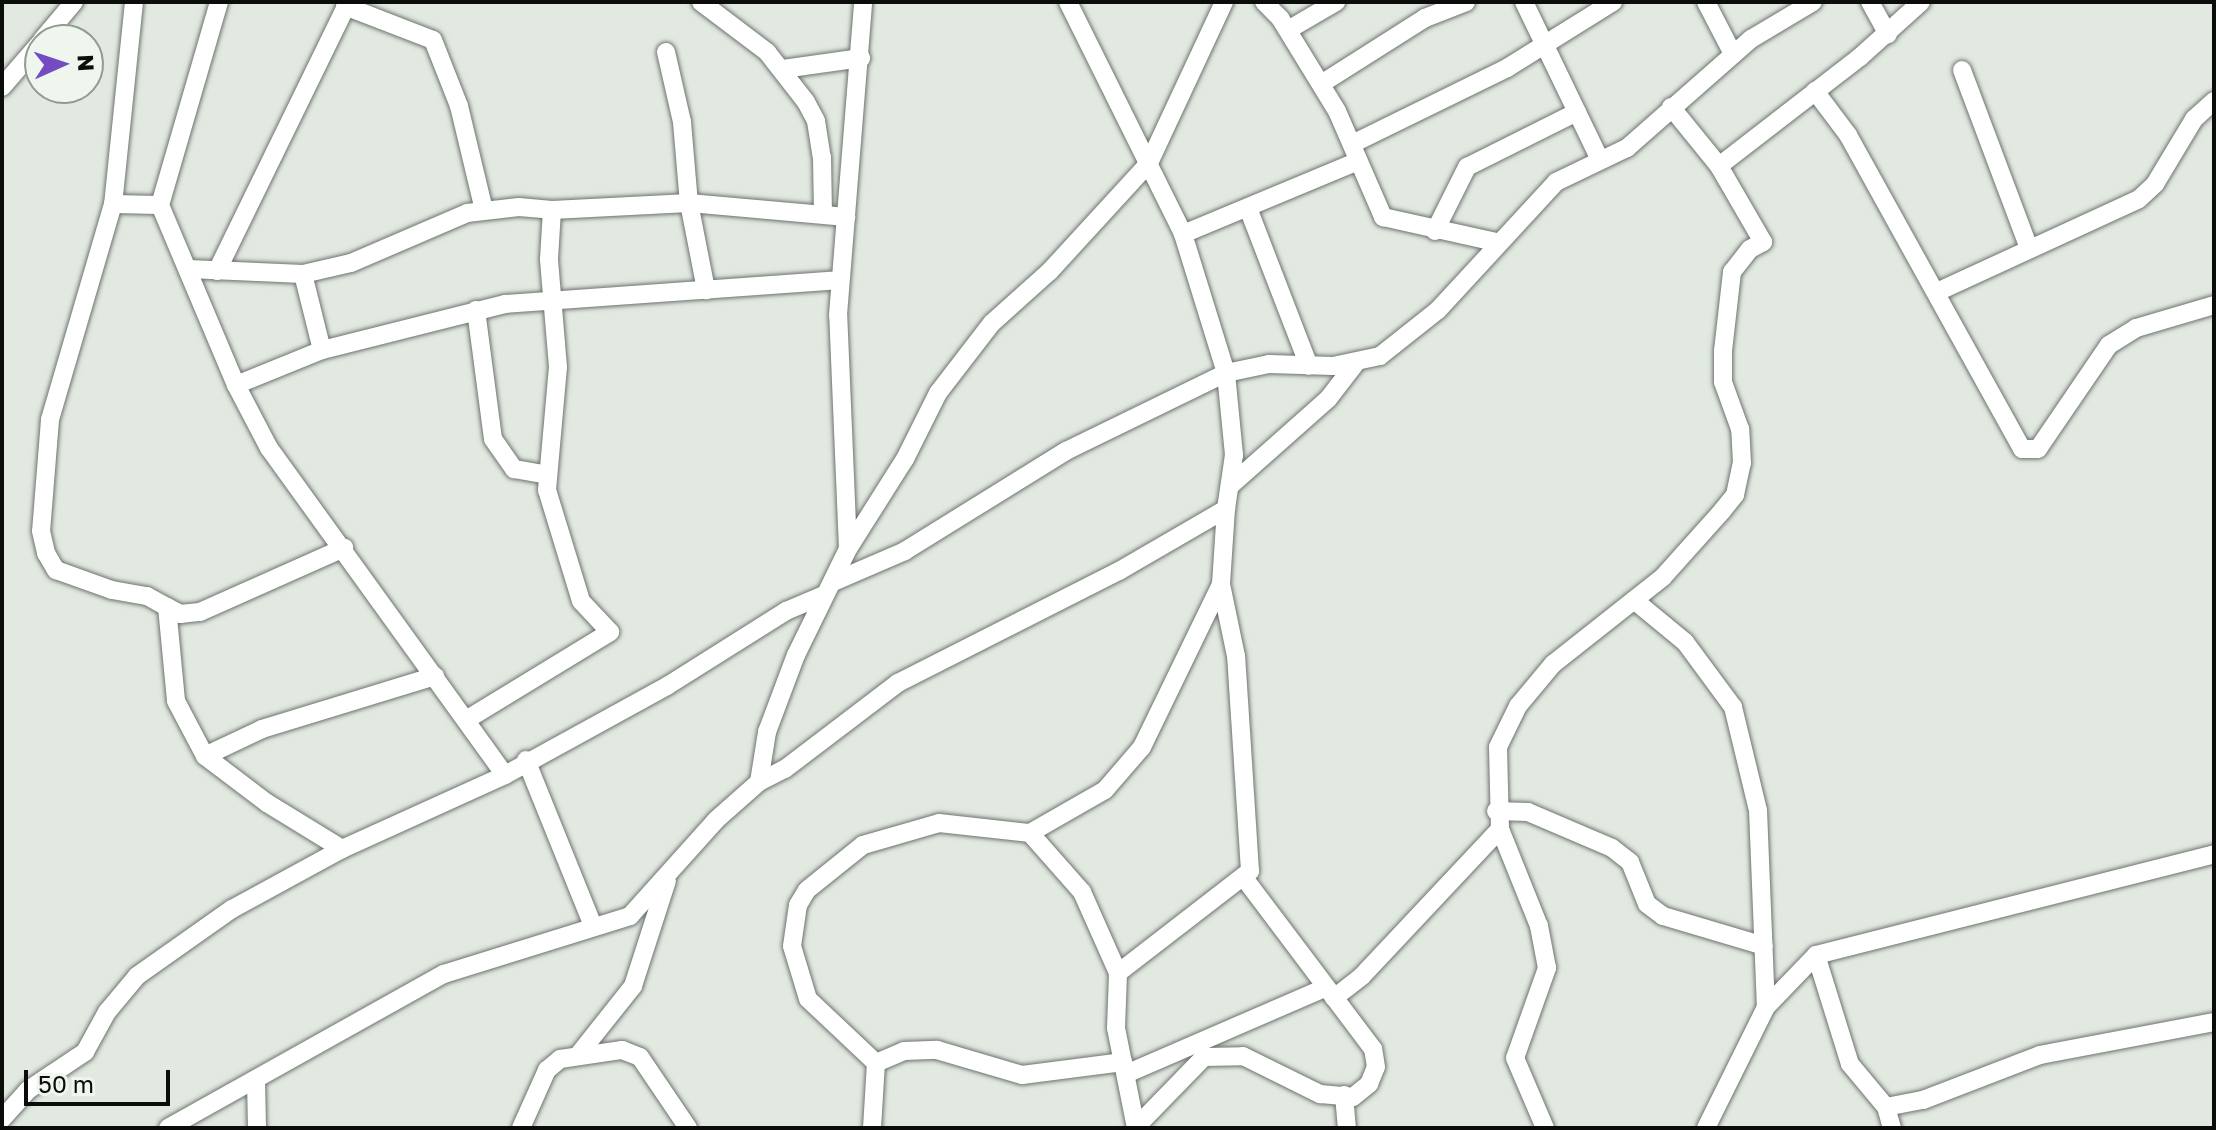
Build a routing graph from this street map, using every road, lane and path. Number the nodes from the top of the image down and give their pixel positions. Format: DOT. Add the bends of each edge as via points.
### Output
graph roads {
  1 [pos="74,2"];
  2 [pos="134,2"];
  3 [pos="219,2"];
  4 [pos="701,2"];
  5 [pos="863,2"];
  6 [pos="1068,2"];
  7 [pos="1224,2"];
  8 [pos="1264,2"];
  9 [pos="1336,2"];
  10 [pos="1466,2"];
  11 [pos="1524,2"];
  12 [pos="1613,2"];
  13 [pos="1706,2"];
  14 [pos="1813,2"];
  15 [pos="1870,2"];
  16 [pos="1921,2"];
  17 [pos="347,4"];
  18 [pos="55,24"];
  19 [pos="1288,30"];
  20 [pos="1888,34"];
  21 [pos="1546,44"];
  22 [pos="666,52"];
  23 [pos="1733,54"];
  24 [pos="861,58"];
  25 [pos="24,61"];
  26 [pos="783,69"];
  27 [pos="1962,70"];
  28 [pos="1321,84"];
  29 [pos="2,87"];
  30 [pos="1815,91"];
  31 [pos="2214,101"];
  32 [pos="1671,107"];
  33 [pos="1577,112"];
  34 [pos="1355,153"];
  35 [pos="1600,160"];
  36 [pos="1149,163"];
  37 [pos="1719,166"];
  38 [pos="689,203"];
  39 [pos="113,204"];
  40 [pos="160,205"];
  41 [pos="1248,208"];
  42 [pos="484,210"];
  43 [pos="552,210"];
  44 [pos="823,214"];
  45 [pos="846,217"];
  46 [pos="1435,231"];
  47 [pos="1183,234"];
  48 [pos="1496,242"];
  49 [pos="2029,248"];
  50 [pos="189,269"];
  51 [pos="217,271"];
  52 [pos="303,274"];
  53 [pos="839,280"];
  54 [pos="706,290"];
  55 [pos="1937,292"];
  56 [pos="556,304"];
  57 [pos="2214,305"];
  58 [pos="476,310"];
  59 [pos="322,350"];
  60 [pos="1355,364"];
  61 [pos="1309,366"];
  62 [pos="1226,373"];
  63 [pos="236,385"];
  64 [pos="547,475"];
  65 [pos="1231,485"];
  66 [pos="1226,509"];
  67 [pos="344,548"];
  68 [pos="848,549"];
  69 [pos="1221,584"];
  70 [pos="828,588"];
  71 [pos="1634,600"];
  72 [pos="167,607"];
  73 [pos="435,676"];
  74 [pos="466,720"];
  75 [pos="205,756"];
  76 [pos="526,760"];
  77 [pos="505,775"];
  78 [pos="759,782"];
  79 [pos="1498,820"];
  80 [pos="1030,833"];
  81 [pos="342,849"];
  82 [pos="2214,854"];
  83 [pos="668,878"];
  84 [pos="1245,879"];
  85 [pos="593,926"];
  86 [pos="1764,946"];
  87 [pos="1816,955"];
  88 [pos="1118,973"];
  89 [pos="1329,993"];
  90 [pos="1766,1007"];
  91 [pos="2214,1022"];
  92 [pos="579,1054"];
  93 [pos="876,1063"];
  94 [pos="1124,1068"];
  95 [pos="256,1080"];
  96 [pos="1344,1095"];
  97 [pos="1886,1107"];
  98 [pos="2,1119"];
  99 [pos="168,1128"];
  100 [pos="257,1128"];
  101 [pos="521,1128"];
  102 [pos="688,1128"];
  103 [pos="872,1128"];
  104 [pos="1136,1128"];
  105 [pos="1347,1128"];
  106 [pos="1545,1128"];
  107 [pos="1706,1128"];
  108 [pos="1892,1128"];
  1 -- 18 [label="street"];
  2 -- 39 [label="street"];
  3 -- 40 [label="street"];
  4 -- 26 [label="street"];
  5 -- 24 [label="street"];
  6 -- 36 [label="street"];
  7 -- 36 [label="street"];
  8 -- 19 [label="street"];
  9 -- 19 [label="street"];
  10 -- 28 [label="street" via="1425,18"];
  11 -- 21 [label="street"];
  12 -- 21 [label="street"];
  13 -- 23 [label="street"];
  14 -- 23 [label="street"];
  15 -- 20 [label="street"];
  16 -- 20 [label="street"];
  17 -- 42 [label="street" via="433,40 459,106"];
  17 -- 51 [label="street"];
  19 -- 28 [label="street"];
  20 -- 30 [label="street"];
  21 -- 33 [label="street"];
  21 -- 34 [label="street"];
  22 -- 38 [label="street" via="682,122"];
  23 -- 32 [label="street"];
  24 -- 26 [label="street"];
  24 -- 45 [label="street"];
  25 -- 29 [label="street"];
  26 -- 44 [label="street" via="816,121"];
  27 -- 49 [label="street"];
  28 -- 34 [label="street"];
  30 -- 37 [label="street"];
  30 -- 55 [label="street" via="1848,135"];
  31 -- 49 [label="street" via="2194,119 2155,184 2139,199"];
  32 -- 35 [label="street" via="1627,148"];
  32 -- 37 [label="street"];
  33 -- 35 [label="street"];
  33 -- 46 [label="street" via="1467,167"];
  34 -- 41 [label="street"];
  34 -- 46 [label="street" via="1383,217"];
  35 -- 48 [label="street" via="1556,182"];
  36 -- 47 [label="street"];
  36 -- 68 [label="street" via="1050,271 992,323 938,393 905,459"];
  37 -- 71 [label="street" via="1763,242 1750,249 1732,272 1723,351 1723,382 1740,429 1742,463 1735,495 1663,577"];
  38 -- 43 [label="street"];
  38 -- 44 [label="street"];
  38 -- 54 [label="street"];
  39 -- 40 [label="street"];
  39 -- 72 [label="street" via="50,420 41,531 56,570 147,596"];
  40 -- 50 [label="street"];
  41 -- 47 [label="street"];
  41 -- 61 [label="street"];
  42 -- 43 [label="street"];
  42 -- 52 [label="street" via="435,224 351,263"];
  43 -- 56 [label="street" via="549,259"];
  44 -- 45 [label="street"];
  45 -- 53 [label="street"];
  46 -- 48 [label="street"];
  47 -- 62 [label="street"];
  48 -- 60 [label="street" via="1438,310 1380,356"];
  49 -- 55 [label="street"];
  50 -- 51 [label="street"];
  50 -- 63 [label="street"];
  51 -- 52 [label="street"];
  52 -- 59 [label="street"];
  53 -- 54 [label="street"];
  53 -- 68 [label="street"];
  54 -- 56 [label="street"];
  55 -- 57 [label="street" via="2016,443 2032,451 2109,345 2136,328"];
  56 -- 58 [label="street"];
  56 -- 64 [label="street" via="555,425"];
  58 -- 59 [label="street"];
  58 -- 64 [label="street" via="493,439 514,469"];
  59 -- 63 [label="street"];
  60 -- 61 [label="street"];
  60 -- 65 [label="street" via="1328,399"];
  61 -- 62 [label="street" via="1269,364"];
  62 -- 65 [label="street"];
  62 -- 70 [label="street" via="1066,451 905,551"];
  63 -- 67 [label="street" via="269,448"];
  64 -- 74 [label="street" via="551,516 581,601 610,632"];
  65 -- 66 [label="street"];
  66 -- 69 [label="street"];
  66 -- 78 [label="street" via="1119,571 898,683 785,769"];
  67 -- 72 [label="street" via="200,612 180,614"];
  67 -- 73 [label="street"];
  68 -- 70 [label="street"];
  69 -- 80 [label="street" via="1142,747 1105,790"];
  69 -- 84 [label="street" via="1231,621 1244,746 1250,865"];
  70 -- 76 [label="street" via="667,686"];
  70 -- 78 [label="street" via="767,732"];
  71 -- 79 [label="street" via="1553,664 1518,706 1498,747"];
  71 -- 86 [label="street" via="1685,642 1733,707 1758,810"];
  72 -- 75 [label="street" via="176,701"];
  73 -- 74 [label="street"];
  73 -- 75 [label="street" via="262,729"];
  74 -- 77 [label="street" via="481,749"];
  75 -- 81 [label="street" via="267,803"];
  76 -- 77 [label="street"];
  76 -- 85 [label="street"];
  77 -- 81 [label="street"];
  78 -- 83 [label="street" via="716,820"];
  79 -- 86 [label="street" via="1528,812 1612,848 1630,862 1647,904 1663,916"];
  79 -- 89 [label="street" via="1362,976"];
  79 -- 106 [label="street" via="1539,926 1547,968 1515,1058"];
  80 -- 88 [label="street" via="1082,892"];
  80 -- 93 [label="street" via="939,823 863,845 807,890 798,905 792,946 803,989 814,1007"];
  81 -- 98 [label="street" via="232,909 137,976 107,1012 85,1052 28,1090"];
  82 -- 87 [label="street"];
  83 -- 85 [label="street" via="630,916"];
  83 -- 92 [label="street" via="633,986"];
  84 -- 88 [label="street" via="1159,937"];
  84 -- 89 [label="street"];
  85 -- 95 [label="street" via="444,974"];
  86 -- 90 [label="street"];
  87 -- 90 [label="street"];
  87 -- 97 [label="street" via="1850,1064"];
  88 -- 94 [label="street" via="1116,1028"];
  89 -- 94 [label="street"];
  89 -- 96 [label="street" via="1373,1049 1376,1067 1369,1084 1353,1097"];
  90 -- 107 [label="street"];
  91 -- 97 [label="street" via="2040,1055 1923,1100"];
  92 -- 101 [label="street" via="560,1059 547,1070"];
  92 -- 102 [label="street" via="622,1050 640,1057"];
  93 -- 94 [label="street" via="904,1051 937,1050 1022,1075"];
  93 -- 103 [label="street"];
  94 -- 104 [label="street"];
  95 -- 99 [label="street"];
  95 -- 100 [label="street"];
  96 -- 104 [label="street" via="1301,1088 1243,1056 1204,1057"];
  96 -- 105 [label="street"];
  97 -- 108 [label="street"];
}
